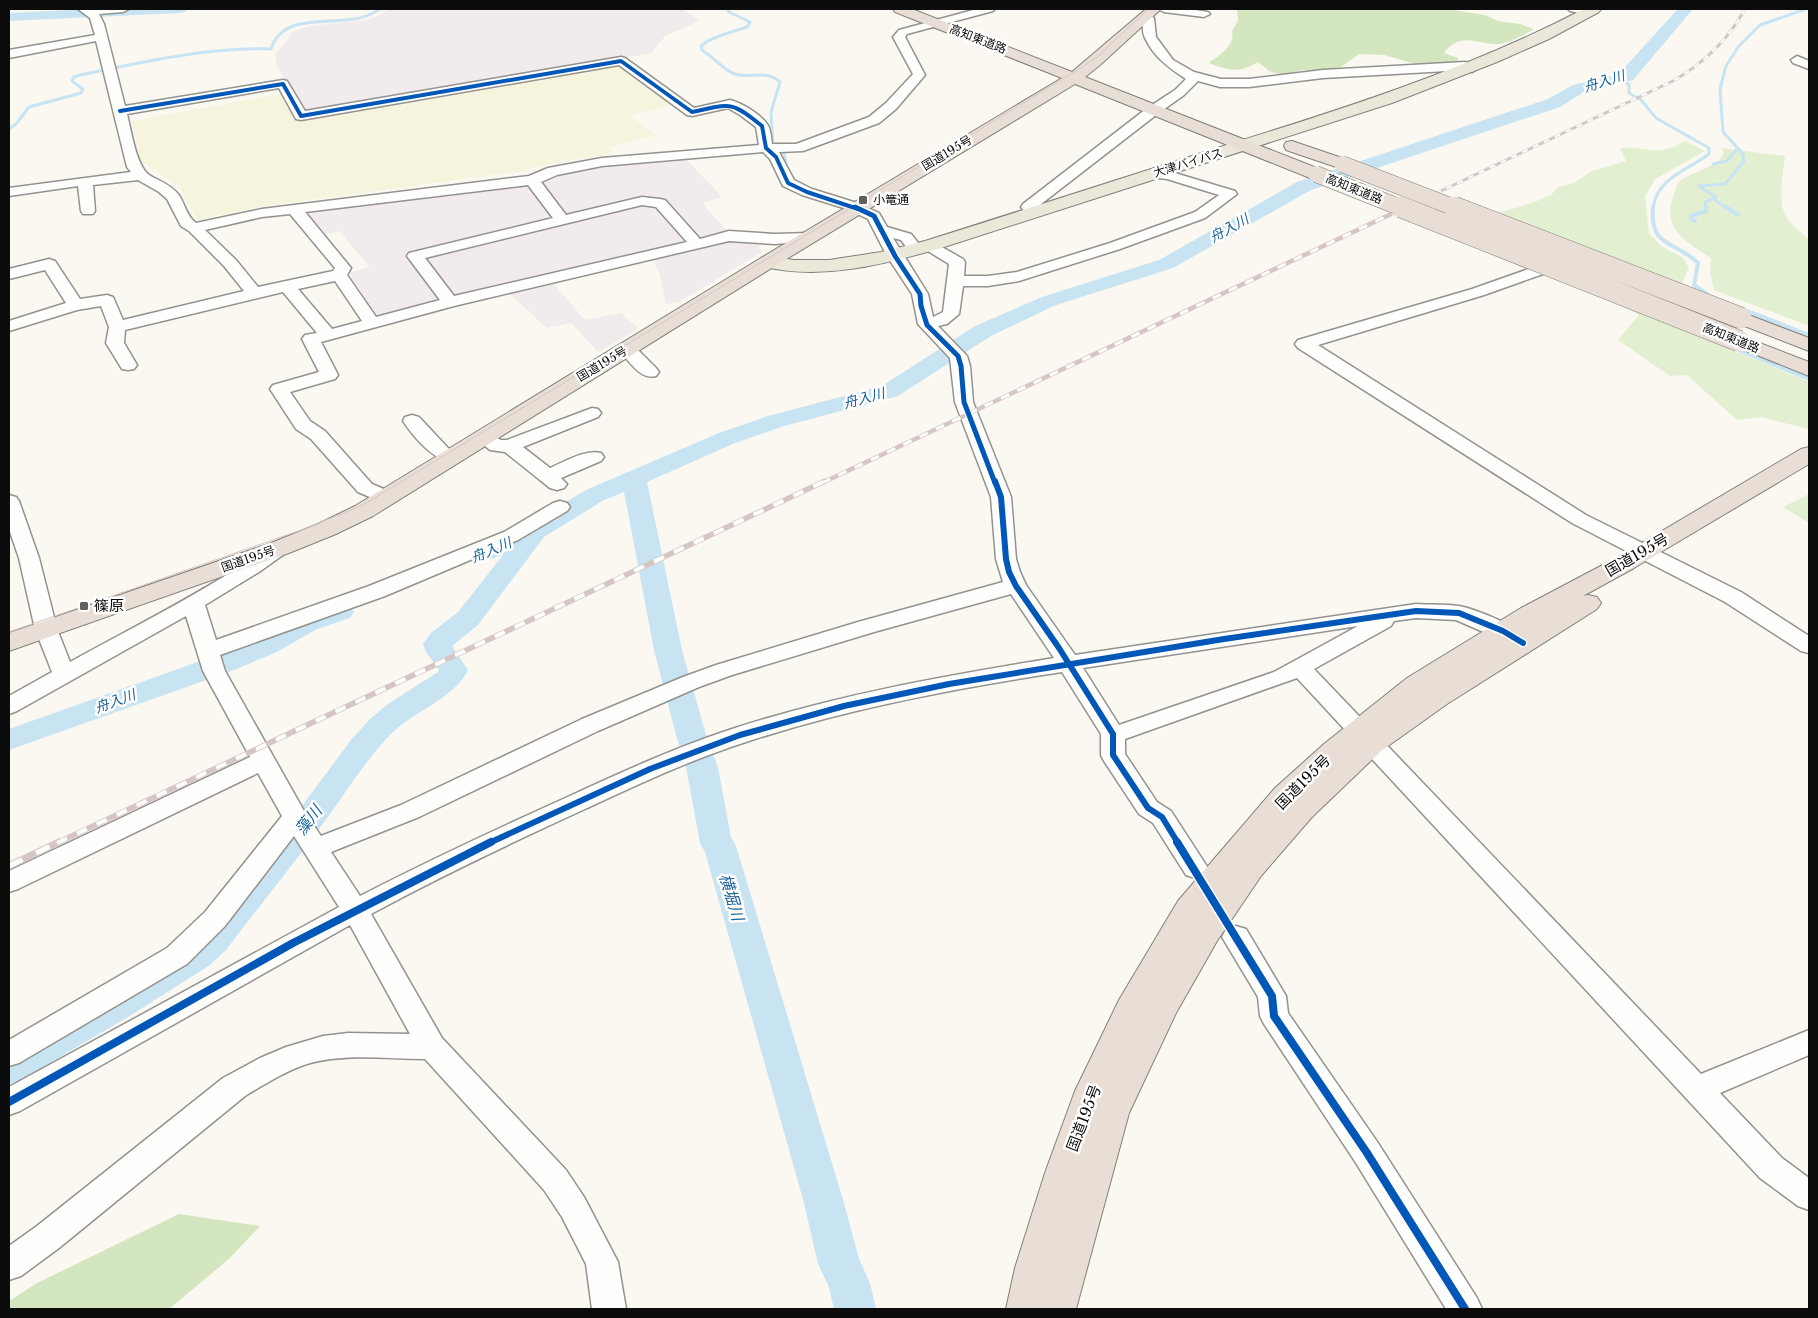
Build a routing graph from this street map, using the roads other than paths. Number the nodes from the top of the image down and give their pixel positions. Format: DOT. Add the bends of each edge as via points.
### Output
graph roads {
  1 [pos="123,9"];
  2 [pos="900,9"];
  3 [pos="989,9"];
  4 [pos="1585,10"];
  5 [pos="1154,11"];
  6 [pos="89,12"];
  7 [pos="1204,14"];
  8 [pos="933,16"];
  9 [pos="955,18"];
  10 [pos="101,37"];
  11 [pos="9,54"];
  12 [pos="1797,60"];
  13 [pos="1809,65"];
  14 [pos="1472,68"];
  15 [pos="1081,73"];
  16 [pos="1195,76"];
  17 [pos="1171,101"];
  18 [pos="1155,109"];
  19 [pos="120,111"];
  20 [pos="1198,111"];
  21 [pos="1245,137"];
  22 [pos="1271,138"];
  23 [pos="766,148"];
  24 [pos="137,171"];
  25 [pos="1154,174"];
  26 [pos="532,180"];
  27 [pos="85,181"];
  28 [pos="9,192"];
  29 [pos="857,208"];
  30 [pos="294,209"];
  31 [pos="88,211"];
  32 [pos="1032,212"];
  33 [pos="1404,218"];
  34 [pos="562,220"];
  35 [pos="194,228"];
  36 [pos="881,230"];
  37 [pos="809,238"];
  38 [pos="697,244"];
  39 [pos="922,247"];
  40 [pos="894,256"];
  41 [pos="768,262"];
  42 [pos="1537,271"];
  43 [pos="9,274"];
  44 [pos="338,275"];
  45 [pos="956,281"];
  46 [pos="286,285"];
  47 [pos="254,293"];
  48 [pos="1608,298"];
  49 [pos="450,302"];
  50 [pos="76,305"];
  51 [pos="371,322"];
  52 [pos="926,324"];
  53 [pos="9,326"];
  54 [pos="117,328"];
  55 [pos="328,335"];
  56 [pos="1809,345"];
  57 [pos="627,349"];
  58 [pos="128,365"];
  59 [pos="1809,370"];
  60 [pos="650,372"];
  61 [pos="592,412"];
  62 [pos="412,422"];
  63 [pos="483,437"];
  64 [pos="510,446"];
  65 [pos="1809,454"];
  66 [pos="450,457"];
  67 [pos="594,457"];
  68 [pos="1809,474"];
  69 [pos="386,497"];
  70 [pos="9,501"];
  71 [pos="560,507"];
  72 [pos="280,548"];
  73 [pos="1660,552"];
  74 [pos="1016,586"];
  75 [pos="193,603"];
  76 [pos="1397,614"];
  77 [pos="46,629"];
  78 [pos="1513,637"];
  79 [pos="9,642"];
  80 [pos="1809,646"];
  81 [pos="211,662"];
  82 [pos="1066,663"];
  83 [pos="1299,666"];
  84 [pos="64,675"];
  85 [pos="9,706"];
  86 [pos="1112,734"];
  87 [pos="1365,737"];
  88 [pos="263,761"];
  89 [pos="303,830"];
  90 [pos="1195,868"];
  91 [pos="9,882"];
  92 [pos="355,909"];
  93 [pos="1236,937"];
  94 [pos="1809,1042"];
  95 [pos="432,1047"];
  96 [pos="9,1054"];
  97 [pos="1697,1089"];
  98 [pos="9,1102"];
  99 [pos="1809,1196"];
  100 [pos="9,1265"];
  101 [pos="609,1309"];
  102 [pos="1026,1309"];
  103 [pos="1056,1309"];
  104 [pos="1465,1309"];
  1 -- 6 [label="street"];
  2 -- 8 [label="highway, 高知東道路"];
  3 -- 9 [label="street"];
  4 -- 14 [label="main road" via="1547,35"];
  5 -- 7 [label="street"];
  5 -- 15 [label="highway, 国道195号"];
  5 -- 16 [label="street" via="1148,18 1150,36 1168,63"];
  6 -- 10 [label="street"];
  8 -- 9 [label="highway, 高知東道路"];
  8 -- 15 [label="highway, 高知東道路"];
  8 -- 23 [label="street" via="899,37 919,75 874,120 798,148"];
  9 -- 15 [label="highway, 高知東道路"];
  10 -- 11 [label="street"];
  10 -- 19 [label="street"];
  12 -- 13 [label="street"];
  14 -- 16 [label="street" via="1323,74 1249,83 1220,83"];
  14 -- 22 [label="main road"];
  15 -- 17 [label="highway, 高知東道路"];
  15 -- 18 [label="highway, 高知東道路"];
  15 -- 29 [label="highway, 国道195号"];
  16 -- 17 [label="street"];
  17 -- 18 [label="street"];
  17 -- 20 [label="highway, 高知東道路"];
  18 -- 21 [label="highway, 高知東道路"];
  18 -- 32 [label="street" via="1028,207"];
  19 -- 23 [label="street" via="283,84 301,116 621,61 692,112 730,104 745,112 762,126"];
  19 -- 24 [label="street"];
  21 -- 22 [label="highway, 高知東道路"];
  21 -- 25 [label="main road, 大津バイパス"];
  21 -- 59 [label="highway, 高知東道路, bridge" via="1316,174"];
  22 -- 56 [label="highway, 高知東道路, bridge"];
  23 -- 26 [label="street" via="602,162 553,171"];
  23 -- 29 [label="street" via="776,157 788,183"];
  24 -- 27 [label="street"];
  24 -- 35 [label="street" via="168,192 186,224"];
  25 -- 32 [label="main road, 大津バイパス"];
  25 -- 45 [label="street" via="1168,175 1230,194 1200,215 1114,246 1019,276 988,281"];
  26 -- 30 [label="street"];
  26 -- 34 [label="street"];
  27 -- 28 [label="street"];
  27 -- 31 [label="street"];
  29 -- 36 [label="street" via="874,216"];
  29 -- 37 [label="highway, 国道195号"];
  30 -- 35 [label="street"];
  30 -- 44 [label="street" via="344,268"];
  32 -- 39 [label="main road, 大津バイパス"];
  33 -- 42 [label="street"];
  34 -- 38 [label="street" via="642,201 660,203"];
  34 -- 49 [label="street" via="415,256"];
  35 -- 47 [label="street" via="230,263"];
  36 -- 39 [label="street"];
  36 -- 40 [label="street"];
  37 -- 38 [label="street" via="729,236"];
  37 -- 41 [label="highway, 国道195号"];
  38 -- 49 [label="street"];
  39 -- 40 [label="main road, 大津バイパス"];
  39 -- 45 [label="street" via="957,262"];
  40 -- 41 [label="main road, 大津バイパス" via="834,265"];
  40 -- 52 [label="street" via="920,294"];
  41 -- 57 [label="highway, 国道195号"];
  42 -- 48 [label="street"];
  42 -- 73 [label="street" via="1304,344 1579,518"];
  43 -- 50 [label="street" via="49,264"];
  44 -- 46 [label="street"];
  44 -- 51 [label="street"];
  45 -- 52 [label="street" via="951,314"];
  46 -- 47 [label="street"];
  46 -- 55 [label="street"];
  47 -- 54 [label="street"];
  49 -- 51 [label="street"];
  50 -- 53 [label="street"];
  50 -- 54 [label="street" via="107,300"];
  51 -- 55 [label="street"];
  52 -- 74 [label="street" via="953,350 961,366 964,402 1001,497 1006,559"];
  54 -- 58 [label="street" via="116,343"];
  55 -- 69 [label="street" via="311,339 329,375 279,389 303,426 318,435 365,488"];
  57 -- 60 [label="street"];
  57 -- 63 [label="highway, 国道195号"];
  61 -- 64 [label="street"];
  62 -- 66 [label="street"];
  63 -- 64 [label="street" via="497,446"];
  63 -- 66 [label="highway, 国道195号"];
  64 -- 67 [label="street" via="552,480"];
  65 -- 73 [label="highway, 国道195号"];
  66 -- 69 [label="highway, 国道195号"];
  68 -- 73 [label="highway, 国道195号"];
  69 -- 72 [label="highway, 国道195号" via="327,529"];
  70 -- 77 [label="street" via="29,558"];
  71 -- 81 [label="street" via="510,536"];
  72 -- 75 [label="street"];
  72 -- 77 [label="highway, 国道195号"];
  73 -- 78 [label="highway, 国道195号"];
  73 -- 80 [label="street"];
  74 -- 82 [label="street"];
  74 -- 89 [label="street" via="724,670 567,735 410,812"];
  75 -- 81 [label="street"];
  75 -- 84 [label="street"];
  76 -- 78 [label="street" via="1460,613"];
  76 -- 82 [label="street"];
  76 -- 83 [label="street"];
  77 -- 79 [label="highway, 国道195号"];
  77 -- 84 [label="street"];
  78 -- 87 [label="highway, 国道195号" via="1417,684"];
  81 -- 88 [label="street"];
  82 -- 86 [label="street"];
  82 -- 92 [label="street" via="894,694 803,717 697,750 512,830"];
  83 -- 86 [label="street" via="1282,676"];
  83 -- 87 [label="street"];
  84 -- 85 [label="street"];
  86 -- 90 [label="street" via="1113,755 1148,808 1162,817"];
  87 -- 97 [label="street"];
  87 -- 102 [label="highway, 国道195号" via="1309,774 1286,796 1190,910 1167,946 1131,1010 1093,1091 1064,1173"];
  87 -- 103 [label="highway, 国道195号" via="1250,868 1205,932 1161,1007 1111,1114"];
  88 -- 89 [label="street"];
  88 -- 91 [label="street"];
  89 -- 92 [label="street"];
  89 -- 96 [label="street" via="182,952"];
  92 -- 95 [label="street"];
  92 -- 98 [label="street"];
  93 -- 104 [label="street" via="1272,996 1274,1016 1367,1153"];
  94 -- 97 [label="street"];
  95 -- 100 [label="street" via="335,1046 296,1055 260,1072 234,1087"];
  95 -- 101 [label="street" via="560,1187 602,1262"];
  97 -- 99 [label="street" via="1771,1168"];
}
